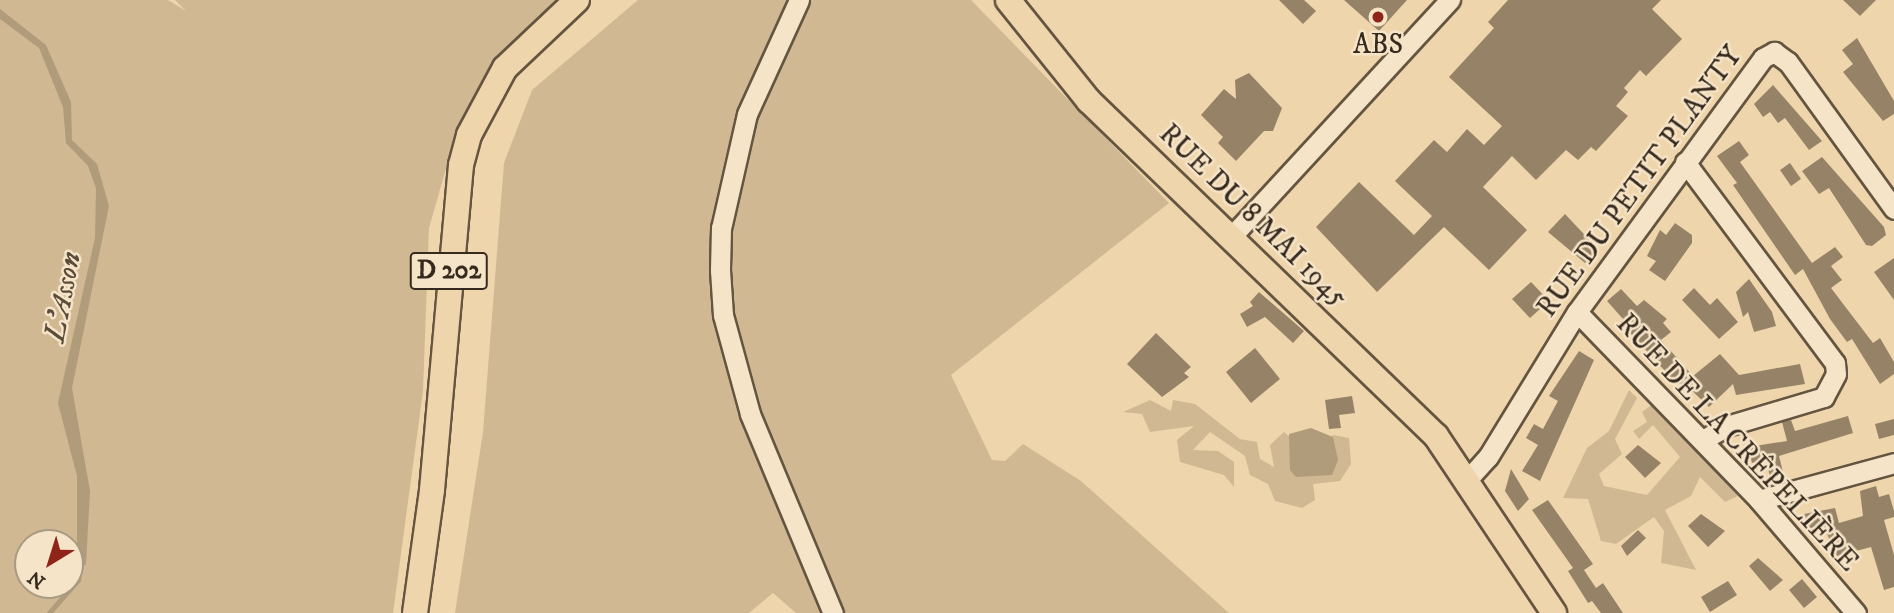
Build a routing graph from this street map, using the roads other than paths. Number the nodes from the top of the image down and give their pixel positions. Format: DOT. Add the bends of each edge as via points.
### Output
graph roads {
  1 [pos="577,0"];
  2 [pos="799,0"];
  3 [pos="1008,0"];
  4 [pos="1450,0"];
  5 [pos="1685,162"];
  6 [pos="1894,209"];
  7 [pos="1231,237"];
  8 [pos="1577,312"];
  9 [pos="1703,440"];
  10 [pos="1894,463"];
  11 [pos="1465,475"];
  12 [pos="1759,500"];
  13 [pos="415,613"];
  14 [pos="833,613"];
  15 [pos="1553,613"];
  16 [pos="1856,613"];
  1 -- 13 [label="main road, D 202" via="505,68 484,102 464,155 455,198 432,490"];
  2 -- 14 [label="street" via="747,114 721,228 720,270 723,315 750,414"];
  3 -- 7 [label="main road, RUE DU 8 MAI 1945" via="1089,101"];
  4 -- 7 [label="street"];
  5 -- 6 [label="street, RUE DU PETIT PLANTY" via="1763,58 1774,52 1788,62"];
  5 -- 8 [label="street, RUE DU PETIT PLANTY"];
  5 -- 9 [label="street" via="1835,363 1836,374 1824,397 1727,426"];
  7 -- 11 [label="main road, RUE DU 8 MAI 1945" via="1406,403"];
  8 -- 9 [label="street, RUE DE LA CRÊPELIÈRE"];
  8 -- 11 [label="street, RUE DU PETIT PLANTY" via="1488,457"];
  9 -- 12 [label="street, RUE DE LA CRÊPELIÈRE"];
  10 -- 12 [label="street"];
  11 -- 15 [label="main road, RUE DU 8 MAI 1945"];
  12 -- 16 [label="street, RUE DE LA CRÊPELIÈRE"];
}
